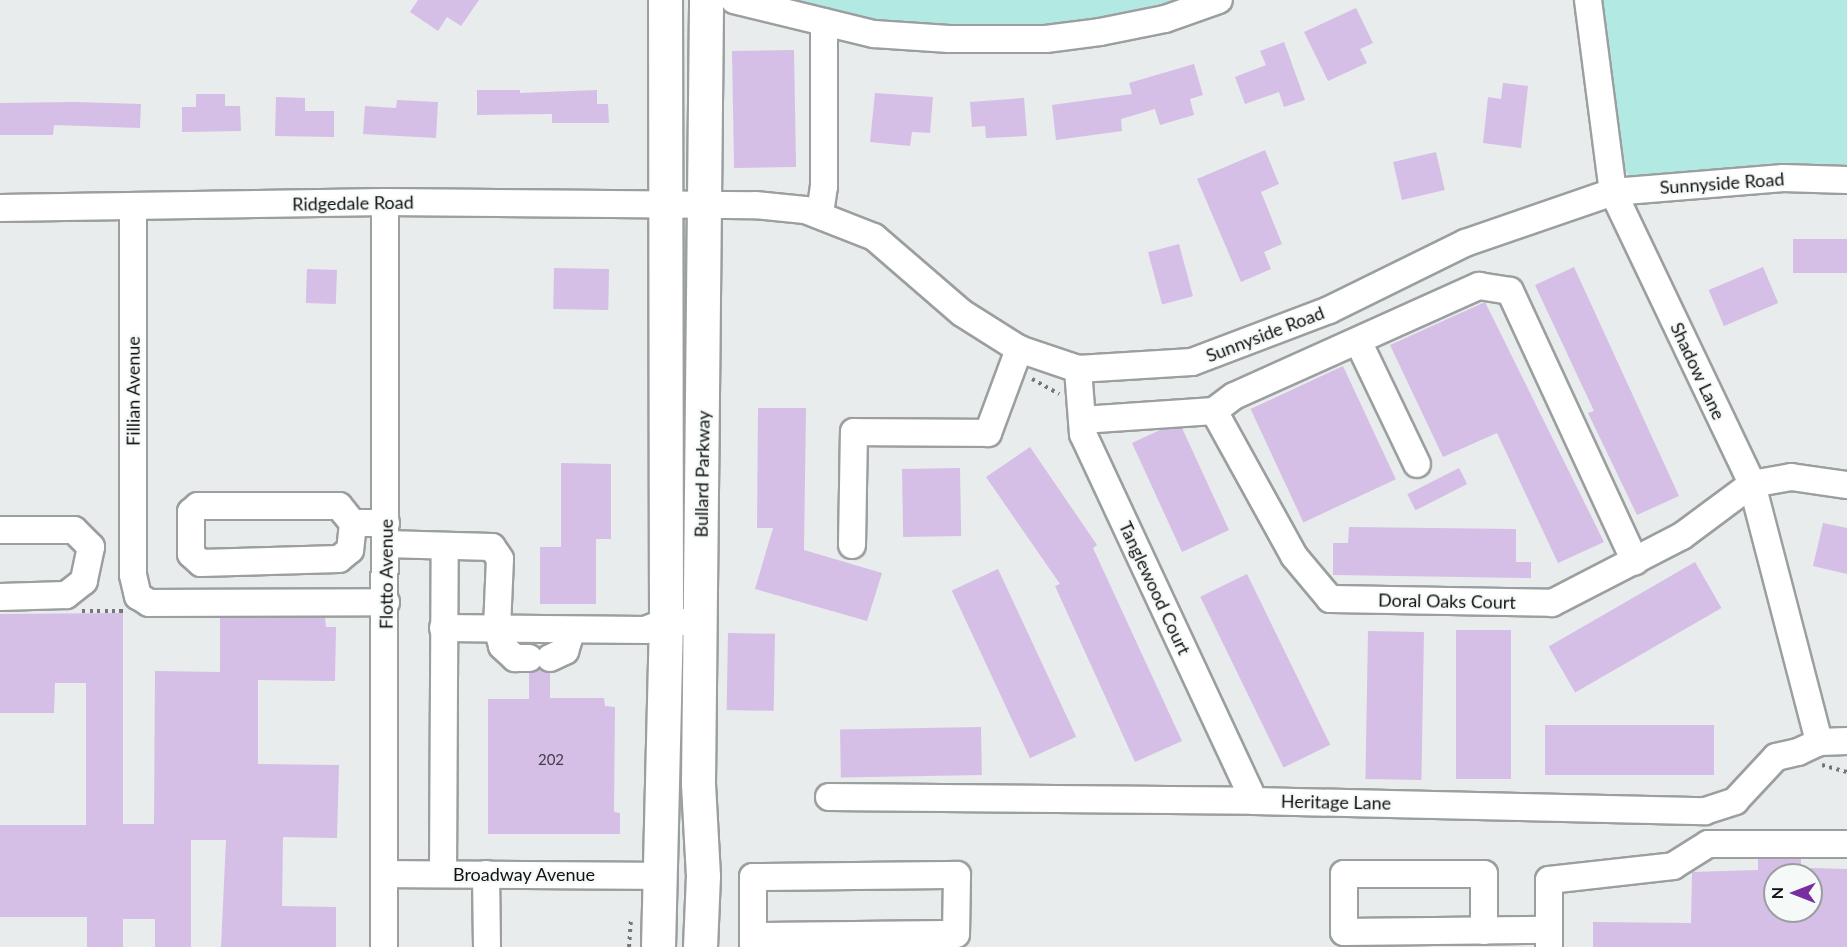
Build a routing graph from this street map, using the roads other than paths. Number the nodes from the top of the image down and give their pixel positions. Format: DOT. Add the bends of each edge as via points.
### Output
graph roads {
  1 [pos="665,0"];
  2 [pos="706,0"];
  3 [pos="734,0"];
  4 [pos="1219,0"];
  5 [pos="1588,0"];
  6 [pos="824,22"];
  7 [pos="1847,180"];
  8 [pos="1612,192"];
  9 [pos="385,202"];
  10 [pos="667,205"];
  11 [pos="706,205"];
  12 [pos="133,207"];
  13 [pos="0,208"];
  14 [pos="820,214"];
  15 [pos="1359,343"];
  16 [pos="1019,349"];
  17 [pos="1078,369"];
  18 [pos="1214,411"];
  19 [pos="1082,420"];
  20 [pos="1417,464"];
  21 [pos="1752,484"];
  22 [pos="1847,485"];
  23 [pos="353,523"];
  24 [pos="0,530"];
  25 [pos="386,533"];
  26 [pos="852,544"];
  27 [pos="445,546"];
  28 [pos="1635,561"];
  29 [pos="0,597"];
  30 [pos="386,602"];
  31 [pos="666,622"];
  32 [pos="700,623"];
  33 [pos="443,628"];
  34 [pos="497,628"];
  35 [pos="572,630"];
  36 [pos="1847,741"];
  37 [pos="1819,742"];
  38 [pos="829,797"];
  39 [pos="1254,801"];
  40 [pos="1847,844"];
  41 [pos="387,874"];
  42 [pos="443,874"];
  43 [pos="486,874"];
  44 [pos="661,876"];
  45 [pos="1484,931"];
  46 [pos="1549,939"];
  47 [pos="753,941"];
  48 [pos="384,947"];
  49 [pos="487,947"];
  50 [pos="658,947"];
  51 [pos="700,947"];
  1 -- 10 [label="main road, Bullard Parkway"];
  2 -- 11 [label="main road, Bullard Parkway"];
  3 -- 6 [label="street"];
  4 -- 6 [label="street" via="1165,19 1046,39 874,34"];
  5 -- 8 [label="street, Shadow Lane"];
  6 -- 14 [label="street" via="824,176"];
  7 -- 8 [label="street, Sunnyside Road" via="1783,178"];
  8 -- 17 [label="street, Sunnyside Road" via="1465,243 1329,310 1192,362"];
  8 -- 21 [label="street, Shadow Lane"];
  9 -- 10 [label="street, Ridgedale Road"];
  9 -- 12 [label="street, Ridgedale Road"];
  9 -- 25 [label="street, Flotto Avenue"];
  10 -- 11 [label="street, Ridgedale Road"];
  10 -- 31 [label="main road, Bullard Parkway"];
  11 -- 14 [label="street, Sunnyside Road" via="782,207"];
  11 -- 32 [label="main road, Bullard Parkway"];
  12 -- 13 [label="street, Ridgedale Road"];
  12 -- 30 [label="street, Fillian Avenue" via="133,575 138,596 149,603"];
  14 -- 16 [label="street, Sunnyside Road" via="874,237 962,313"];
  15 -- 18 [label="street" via="1234,396"];
  15 -- 20 [label="street"];
  15 -- 28 [label="street" via="1479,286 1510,291"];
  16 -- 17 [label="street, Sunnyside Road"];
  16 -- 26 [label="street" via="988,433 854,432"];
  17 -- 19 [label="street, Tanglewood Court"];
  18 -- 19 [label="street"];
  18 -- 28 [label="street, Doral Oaks Court" via="1294,556 1330,599 1552,603"];
  19 -- 39 [label="street, Tanglewood Court" via="1083,434"];
  21 -- 22 [label="street" via="1791,477"];
  21 -- 28 [label="street, Doral Oaks Court" via="1682,536"];
  21 -- 37 [label="street, Shadow Lane"];
  23 -- 23 [label="street" via="350,550 339,559 201,563 191,554 191,512 198,506 339,506"];
  23 -- 25 [label="street"];
  24 -- 29 [label="street" via="74,530 91,547 84,581 66,595"];
  25 -- 27 [label="street"];
  25 -- 30 [label="street, Flotto Avenue"];
  27 -- 33 [label="street"];
  27 -- 34 [label="street" via="486,546 498,552"];
  30 -- 41 [label="street, Flotto Avenue"];
  31 -- 32 [label="street"];
  31 -- 35 [label="street" via="645,630"];
  31 -- 44 [label="main road, Bullard Parkway"];
  32 -- 51 [label="main road, Bullard Parkway"];
  33 -- 34 [label="street"];
  33 -- 42 [label="street"];
  34 -- 35 [label="street"];
  34 -- 35 [label="street" via="507,651 515,658 539,658 566,651"];
  36 -- 37 [label="street, Heritage Lane"];
  37 -- 39 [label="street, Heritage Lane" via="1776,757 1735,801 1705,811"];
  38 -- 39 [label="street, Heritage Lane"];
  40 -- 46 [label="street" via="1708,844 1673,866 1549,880"];
  41 -- 42 [label="street, Broadway Avenue"];
  41 -- 48 [label="street, Flotto Avenue"];
  42 -- 43 [label="street, Broadway Avenue"];
  43 -- 44 [label="street, Broadway Avenue"];
  43 -- 49 [label="street"];
  44 -- 50 [label="main road, Bullard Parkway"];
  45 -- 45 [label="street" via="1344,932 1344,874 1484,874"];
  45 -- 46 [label="street"];
  47 -- 47 [label="street" via="753,877 957,875 956,934"];
}
